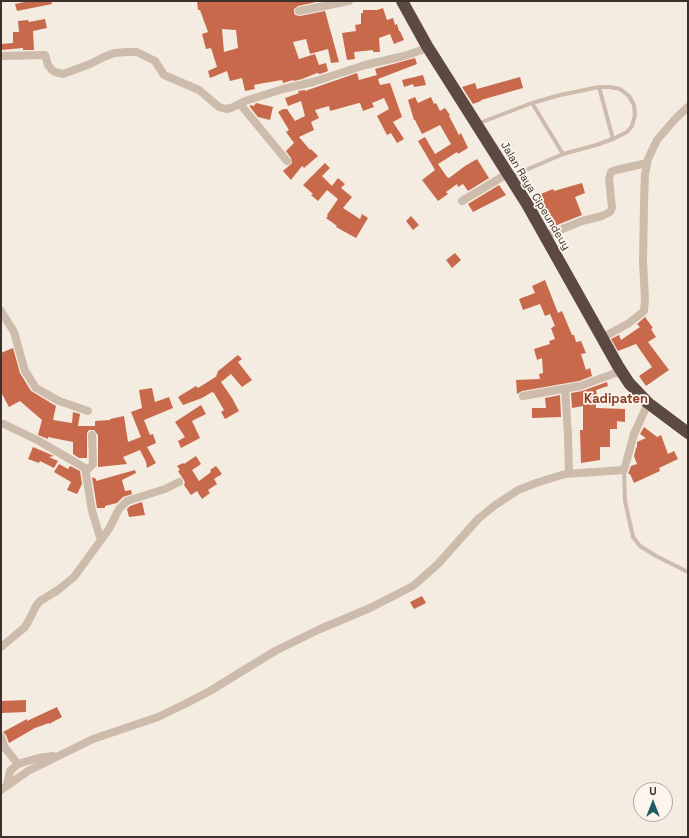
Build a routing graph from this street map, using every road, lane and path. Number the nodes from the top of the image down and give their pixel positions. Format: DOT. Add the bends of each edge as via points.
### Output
graph roads {
  1 [pos="349,1"];
  2 [pos="402,1"];
  3 [pos="299,11"];
  4 [pos="428,48"];
  5 [pos="1,56"];
  6 [pos="599,87"];
  7 [pos="532,103"];
  8 [pos="240,104"];
  9 [pos="688,107"];
  10 [pos="477,125"];
  11 [pos="613,139"];
  12 [pos="563,154"];
  13 [pos="286,161"];
  14 [pos="647,163"];
  15 [pos="509,176"];
  16 [pos="462,201"];
  17 [pos="545,236"];
  18 [pos="1,311"];
  19 [pos="602,338"];
  20 [pos="621,371"];
  21 [pos="565,389"];
  22 [pos="523,396"];
  23 [pos="648,403"];
  24 [pos="88,411"];
  25 [pos="4,424"];
  26 [pos="688,433"];
  27 [pos="92,435"];
  28 [pos="624,470"];
  29 [pos="86,471"];
  30 [pos="569,473"];
  31 [pos="179,482"];
  32 [pos="101,540"];
  33 [pos="688,572"];
  34 [pos="1,647"];
  35 [pos="1,736"];
  36 [pos="3,748"];
  37 [pos="57,757"];
  38 [pos="18,764"];
  39 [pos="4,787"];
  1 -- 3 [label="street"];
  2 -- 4 [label="highway, Jalan Raya Cipeundeuy"];
  4 -- 8 [label="street" via="276,91"];
  4 -- 10 [label="highway, Jalan Raya Cipeundeuy"];
  5 -- 8 [label="street" via="45,55 52,70 63,74 114,53 137,52 155,60 164,75 199,90 219,107 226,109"];
  6 -- 7 [label="lane"];
  6 -- 11 [label="lane"];
  6 -- 11 [label="lane" via="620,89 629,96 634,106 632,126 627,132"];
  7 -- 10 [label="lane"];
  7 -- 12 [label="lane"];
  8 -- 13 [label="street"];
  9 -- 14 [label="street" via="657,140"];
  10 -- 15 [label="highway, Jalan Raya Cipeundeuy"];
  11 -- 12 [label="lane"];
  12 -- 15 [label="lane"];
  14 -- 17 [label="street" via="611,172 610,212"];
  14 -- 19 [label="street" via="644,209 644,311"];
  15 -- 16 [label="street"];
  15 -- 17 [label="highway, Jalan Raya Cipeundeuy"];
  17 -- 19 [label="highway, Jalan Raya Cipeundeuy"];
  18 -- 24 [label="street" via="14,332 25,371 36,388 60,401"];
  19 -- 20 [label="highway, Jalan Raya Cipeundeuy"];
  20 -- 21 [label="street"];
  20 -- 23 [label="highway, Jalan Raya Cipeundeuy"];
  21 -- 22 [label="street"];
  21 -- 30 [label="street"];
  23 -- 26 [label="highway, Jalan Raya Cipeundeuy"];
  23 -- 28 [label="street" via="634,434"];
  25 -- 29 [label="street" via="83,466"];
  27 -- 29 [label="street" via="93,464"];
  28 -- 30 [label="street"];
  28 -- 33 [label="lane" via="625,501 633,537 640,546"];
  29 -- 32 [label="street" via="92,511"];
  30 -- 37 [label="street" via="518,490 494,506 413,586 275,651 210,691 165,714 93,739"];
  31 -- 32 [label="street" via="127,501 119,509"];
  32 -- 34 [label="street" via="74,577 40,601 24,628"];
  35 -- 36 [label="street"];
  36 -- 38 [label="street"];
  37 -- 38 [label="street" via="38,758"];
  37 -- 39 [label="street" via="28,771"];
  38 -- 39 [label="street" via="10,771"];
}
